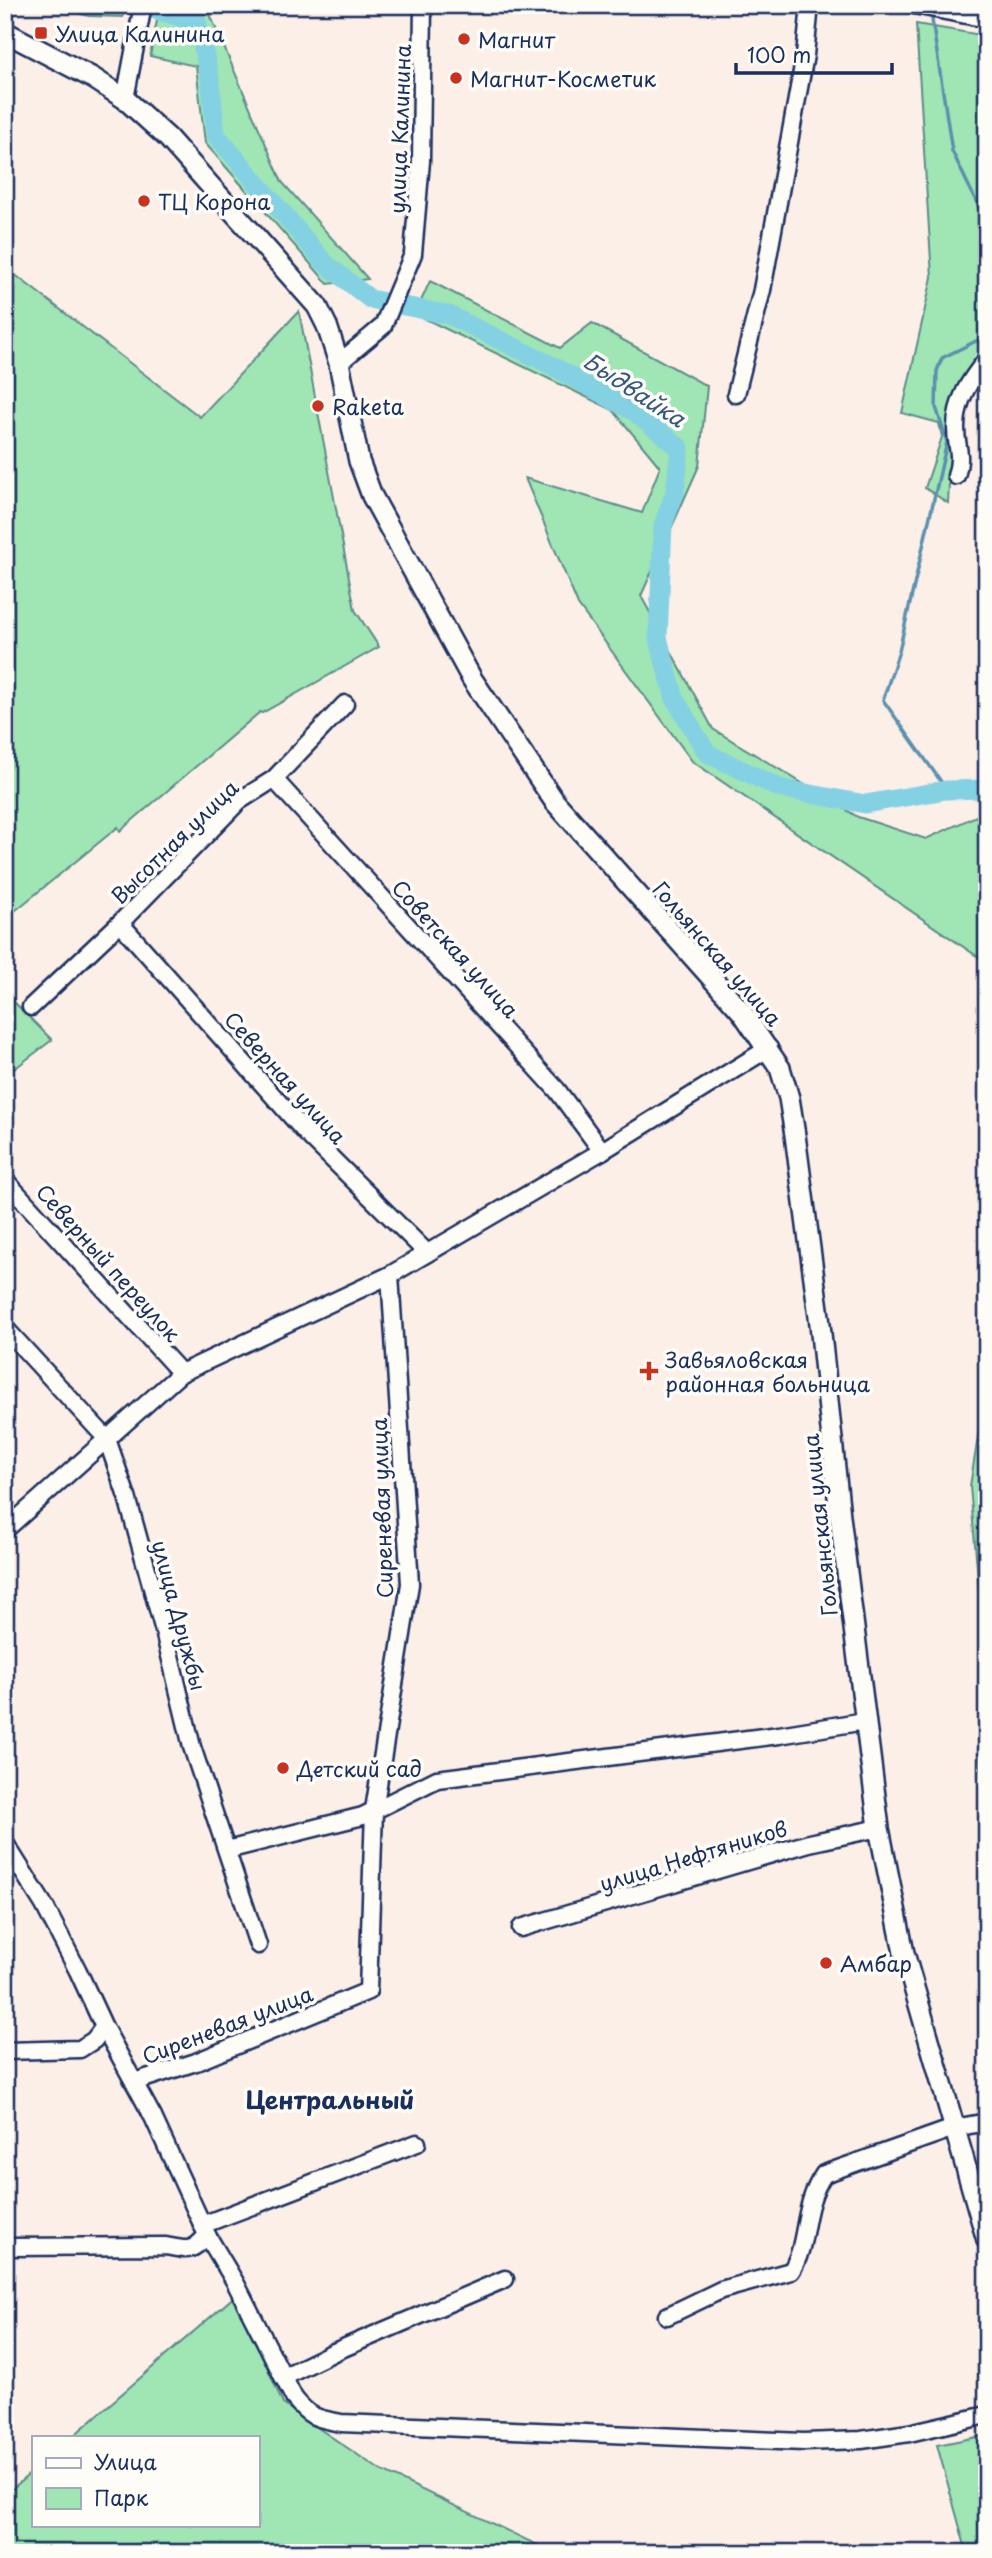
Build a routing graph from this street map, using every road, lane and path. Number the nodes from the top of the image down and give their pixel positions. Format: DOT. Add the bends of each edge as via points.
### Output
graph roads {
  1 [pos="143,5"];
  2 [pos="423,5"];
  3 [pos="810,5"];
  4 [pos="914,5"];
  5 [pos="987,19"];
  6 [pos="5,32"];
  7 [pos="125,99"];
  8 [pos="987,359"];
  9 [pos="339,363"];
  10 [pos="736,394"];
  11 [pos="956,476"];
  12 [pos="345,704"];
  13 [pos="274,779"];
  14 [pos="120,923"];
  15 [pos="31,1007"];
  16 [pos="769,1048"];
  17 [pos="602,1151"];
  18 [pos="5,1180"];
  19 [pos="428,1253"];
  20 [pos="390,1275"];
  21 [pos="5,1328"];
  22 [pos="181,1373"];
  23 [pos="107,1439"];
  24 [pos="5,1530"];
  25 [pos="865,1721"];
  26 [pos="374,1810"];
  27 [pos="879,1828"];
  28 [pos="228,1850"];
  29 [pos="8,1852"];
  30 [pos="521,1928"];
  31 [pos="258,1945"];
  32 [pos="104,2027"];
  33 [pos="5,2052"];
  34 [pos="134,2082"];
  35 [pos="987,2122"];
  36 [pos="954,2128"];
  37 [pos="417,2143"];
  38 [pos="204,2230"];
  39 [pos="987,2240"];
  40 [pos="5,2246"];
  41 [pos="505,2279"];
  42 [pos="667,2316"];
  43 [pos="283,2377"];
  44 [pos="987,2415"];
  1 -- 7 [label="street"];
  2 -- 9 [label="street, улица Калинина" via="421,161 414,254 383,326"];
  3 -- 10 [label="street" via="762,290"];
  4 -- 5 [label="street"];
  6 -- 7 [label="main road, Гольянская улица"];
  7 -- 9 [label="main road, Гольянская улица" via="168,138 317,306"];
  8 -- 11 [label="street" via="961,396"];
  9 -- 16 [label="main road, Гольянская улица" via="359,461 372,496 472,679 555,802"];
  12 -- 13 [label="street, Высотная улица"];
  13 -- 14 [label="street, Высотная улица" via="239,801"];
  13 -- 17 [label="street, Советская улица" via="557,1090"];
  14 -- 15 [label="street, Высотная улица"];
  14 -- 19 [label="street, Северная улица" via="306,1133"];
  16 -- 17 [label="street"];
  16 -- 25 [label="main road, Гольянская улица" via="783,1076 795,1135"];
  17 -- 19 [label="street"];
  18 -- 22 [label="street, Северный переулок"];
  19 -- 20 [label="street"];
  20 -- 22 [label="street"];
  20 -- 26 [label="street, Сиреневая улица" via="410,1584"];
  21 -- 23 [label="street, улица Дружбы"];
  22 -- 23 [label="street"];
  23 -- 24 [label="street"];
  23 -- 28 [label="street, улица Дружбы" via="164,1631 192,1747"];
  25 -- 26 [label="street" via="437,1779"];
  25 -- 27 [label="main road, Гольянская улица"];
  26 -- 28 [label="street"];
  26 -- 34 [label="street, Сиреневая улица" via="368,1991 196,2062"];
  27 -- 30 [label="street, улица Нефтяников" via="808,1843"];
  27 -- 36 [label="main road, Гольянская улица" via="904,1953"];
  28 -- 31 [label="street, улица Дружбы"];
  29 -- 32 [label="street" via="44,1905"];
  32 -- 33 [label="street" via="80,2049"];
  32 -- 34 [label="street"];
  34 -- 38 [label="street"];
  35 -- 36 [label="street"];
  36 -- 39 [label="main road, Гольянская улица"];
  36 -- 42 [label="street" via="824,2174 814,2188 791,2271 721,2290"];
  37 -- 38 [label="street"];
  38 -- 40 [label="street" via="196,2248 188,2250 166,2246"];
  38 -- 43 [label="street"];
  41 -- 43 [label="street"];
  43 -- 44 [label="street" via="305,2412 341,2423 804,2442 909,2433"];
}
